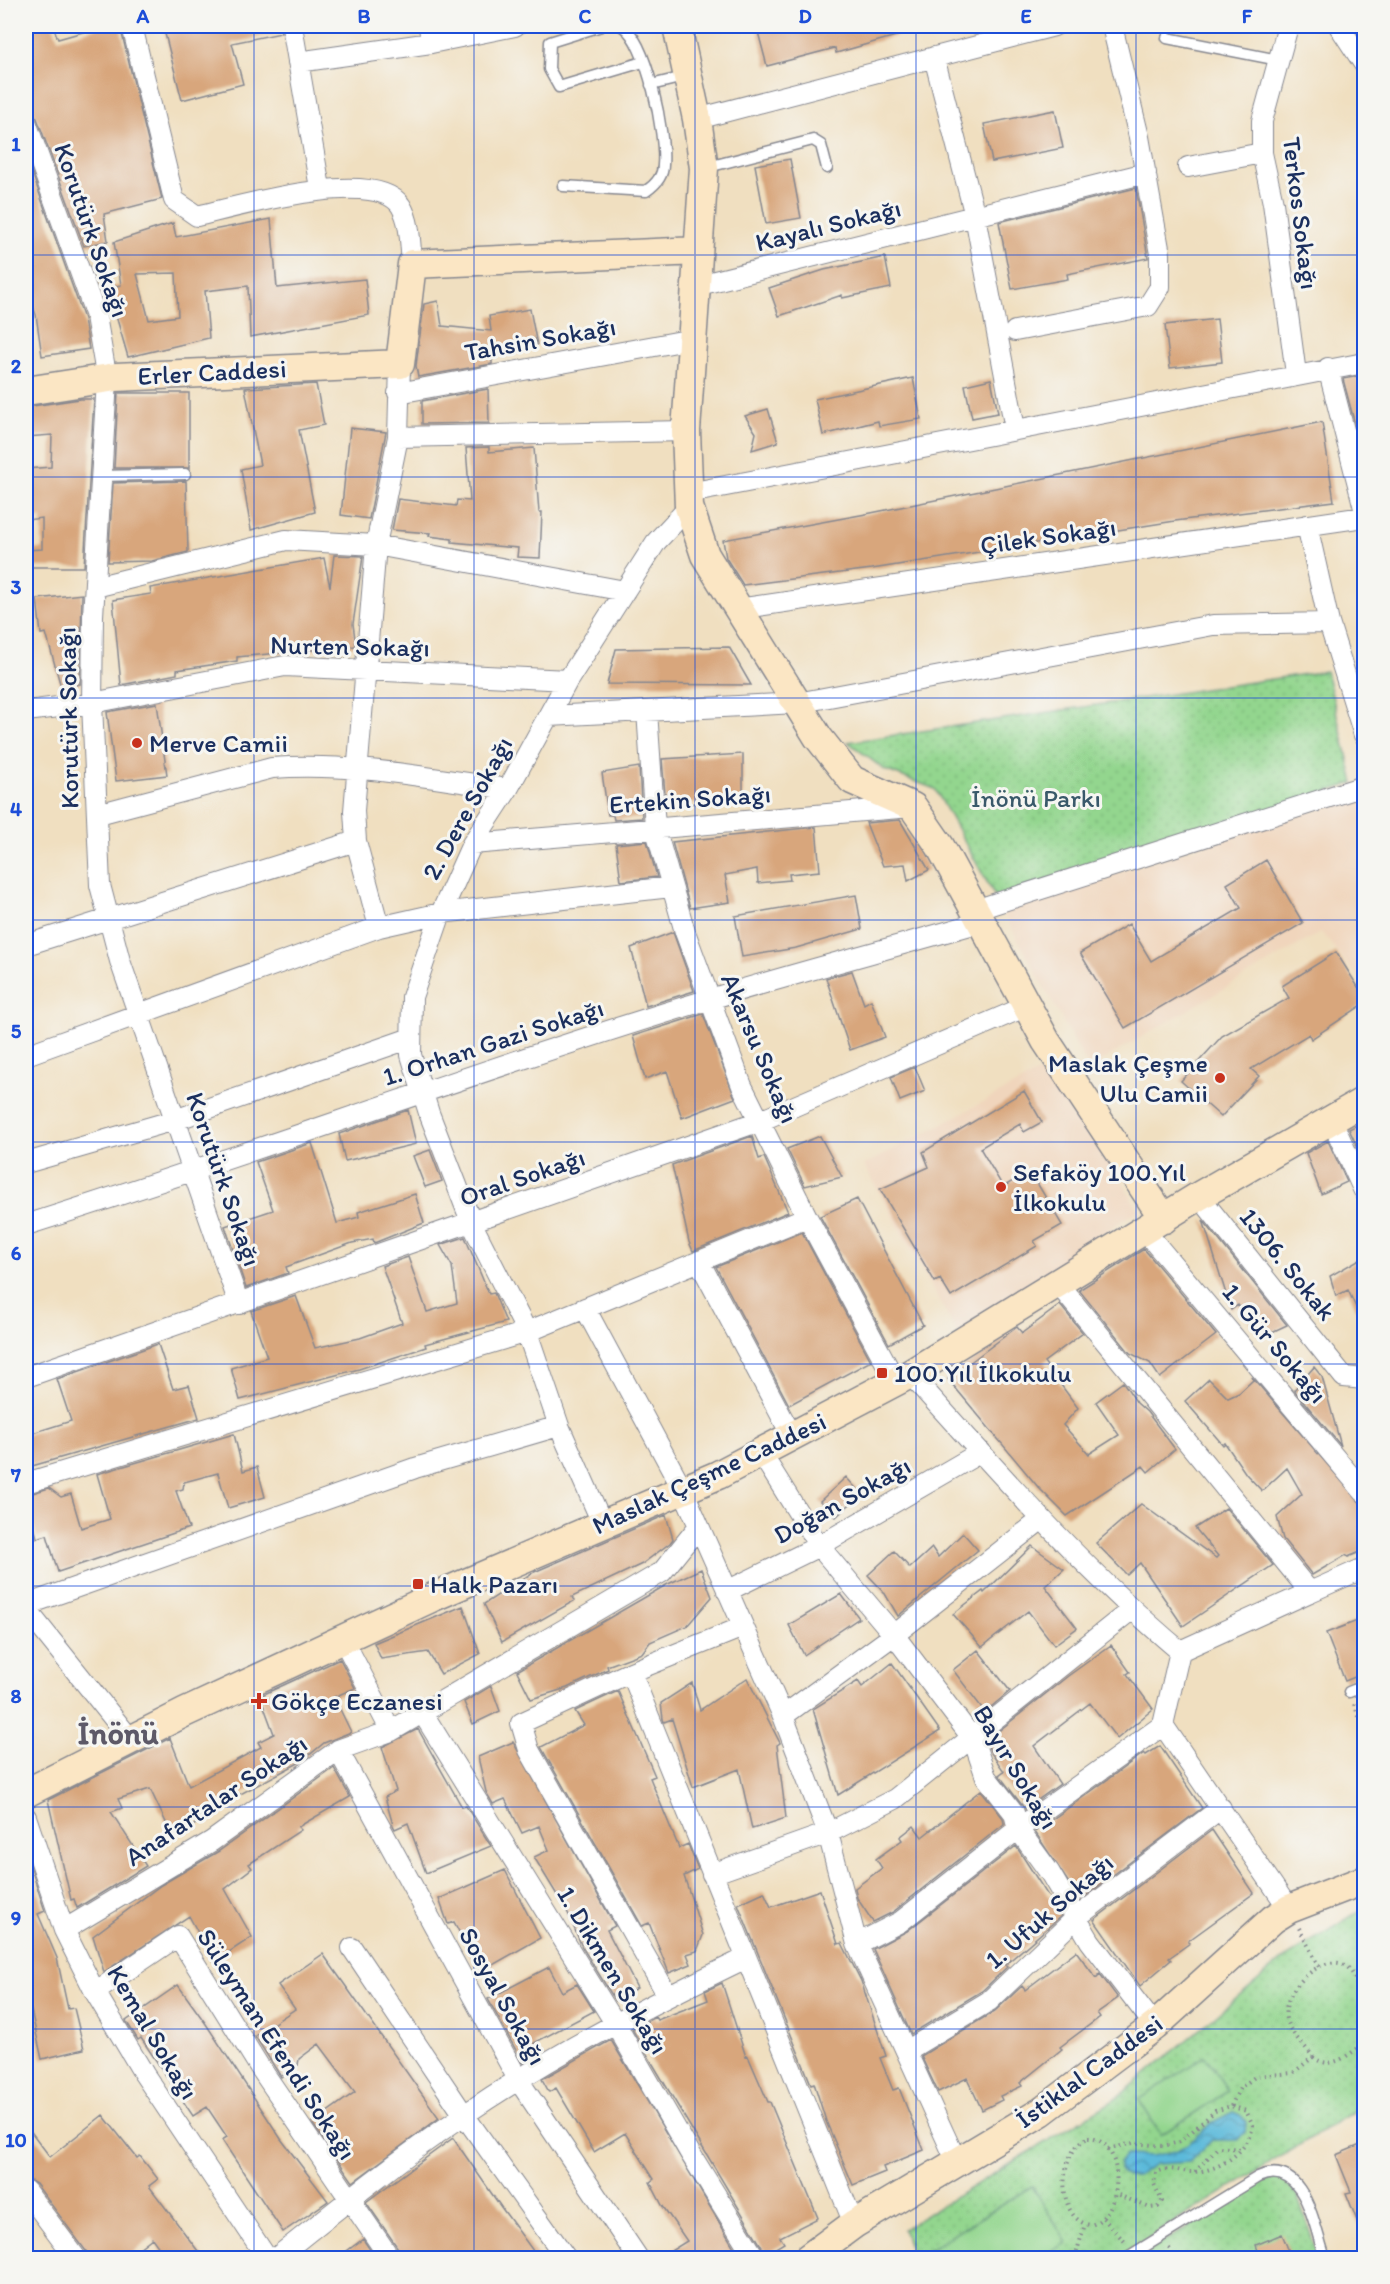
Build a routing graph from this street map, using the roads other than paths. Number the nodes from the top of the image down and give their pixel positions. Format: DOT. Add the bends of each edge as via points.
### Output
graph roads {
  1 [pos="132,26"];
  2 [pos="292,26"];
  3 [pos="514,26"];
  4 [pos="601,26"];
  5 [pos="622,26"];
  6 [pos="678,26"];
  7 [pos="1054,26"];
  8 [pos="1112,26"];
  9 [pos="1288,26"];
  10 [pos="1339,26"];
  11 [pos="430,34"];
  12 [pos="1167,38"];
  13 [pos="934,57"];
  14 [pos="1279,60"];
  15 [pos="298,62"];
  16 [pos="643,62"];
  17 [pos="1365,64"];
  18 [pos="688,75"];
  19 [pos="651,85"];
  20 [pos="697,119"];
  21 [pos="26,122"];
  22 [pos="1262,153"];
  23 [pos="1188,167"];
  24 [pos="704,168"];
  25 [pos="827,168"];
  26 [pos="1146,173"];
  27 [pos="563,186"];
  28 [pos="320,188"];
  29 [pos="975,216"];
  30 [pos="698,252"];
  31 [pos="412,264"];
  32 [pos="694,286"];
  33 [pos="1015,332"];
  34 [pos="693,339"];
  35 [pos="1365,363"];
  36 [pos="400,364"];
  37 [pos="1328,368"];
  38 [pos="1296,374"];
  39 [pos="107,380"];
  40 [pos="26,389"];
  41 [pos="398,393"];
  42 [pos="1015,429"];
  43 [pos="686,431"];
  44 [pos="398,437"];
  45 [pos="185,474"];
  46 [pos="101,476"];
  47 [pos="689,500"];
  48 [pos="1365,508"];
  49 [pos="1365,517"];
  50 [pos="1307,525"];
  51 [pos="376,545"];
  52 [pos="95,587"];
  53 [pos="625,591"];
  54 [pos="738,609"];
  55 [pos="1329,623"];
  56 [pos="366,670"];
  57 [pos="568,680"];
  58 [pos="92,703"];
  59 [pos="797,703"];
  60 [pos="26,711"];
  61 [pos="647,711"];
  62 [pos="549,716"];
  63 [pos="1365,735"];
  64 [pos="357,768"];
  65 [pos="1365,786"];
  66 [pos="508,789"];
  67 [pos="913,807"];
  68 [pos="98,814"];
  69 [pos="654,827"];
  70 [pos="356,841"];
  71 [pos="472,844"];
  72 [pos="671,887"];
  73 [pos="441,913"];
  74 [pos="978,916"];
  75 [pos="109,920"];
  76 [pos="380,927"];
  77 [pos="26,945"];
  78 [pos="710,999"];
  79 [pos="1027,1006"];
  80 [pos="139,1016"];
  81 [pos="411,1038"];
  82 [pos="26,1055"];
  83 [pos="423,1092"];
  84 [pos="1365,1101"];
  85 [pos="1331,1119"];
  86 [pos="175,1120"];
  87 [pos="760,1121"];
  88 [pos="26,1163"];
  89 [pos="193,1172"];
  90 [pos="1365,1191"];
  91 [pos="1199,1196"];
  92 [pos="807,1216"];
  93 [pos="472,1224"];
  94 [pos="1154,1224"];
  95 [pos="26,1225"];
  96 [pos="699,1261"];
  97 [pos="1059,1285"];
  98 [pos="239,1304"];
  99 [pos="585,1308"];
  100 [pos="527,1332"];
  101 [pos="26,1377"];
  102 [pos="903,1378"];
  103 [pos="1365,1379"];
  104 [pos="559,1426"];
  105 [pos="792,1436"];
  106 [pos="981,1452"];
  107 [pos="761,1453"];
  108 [pos="26,1483"];
  109 [pos="682,1490"];
  110 [pos="1365,1491"];
  111 [pos="1042,1519"];
  112 [pos="603,1525"];
  113 [pos="699,1526"];
  114 [pos="819,1546"];
  115 [pos="1365,1568"];
  116 [pos="727,1591"];
  117 [pos="1310,1592"];
  118 [pos="26,1605"];
  119 [pos="26,1609"];
  120 [pos="1131,1610"];
  121 [pos="743,1627"];
  122 [pos="894,1635"];
  123 [pos="343,1640"];
  124 [pos="1180,1650"];
  125 [pos="631,1672"];
  126 [pos="1365,1686"];
  127 [pos="1349,1692"];
  128 [pos="422,1712"];
  129 [pos="783,1716"];
  130 [pos="1163,1725"];
  131 [pos="391,1731"];
  132 [pos="973,1739"];
  133 [pos="131,1740"];
  134 [pos="338,1750"];
  135 [pos="26,1792"];
  136 [pos="1221,1808"];
  137 [pos="26,1817"];
  138 [pos="1018,1829"];
  139 [pos="828,1833"];
  140 [pos="712,1874"];
  141 [pos="1365,1880"];
  142 [pos="1289,1909"];
  143 [pos="1076,1918"];
  144 [pos="64,1930"];
  145 [pos="857,1944"];
  146 [pos="352,1948"];
  147 [pos="746,1958"];
  148 [pos="95,1992"];
  149 [pos="668,1996"];
  150 [pos="615,2023"];
  151 [pos="1155,2026"];
  152 [pos="908,2050"];
  153 [pos="519,2081"];
  154 [pos="464,2115"];
  155 [pos="956,2160"];
  156 [pos="26,2191"];
  157 [pos="348,2201"];
  158 [pos="854,2224"];
  159 [pos="1131,2256"];
  160 [pos="76,2259"];
  161 [pos="267,2259"];
  162 [pos="276,2259"];
  163 [pos="390,2259"];
  164 [pos="566,2259"];
  165 [pos="638,2259"];
  166 [pos="755,2259"];
  167 [pos="808,2259"];
  168 [pos="1324,2259"];
  1 -- 28 [label="street" via="174,200 197,216"];
  2 -- 15 [label="street"];
  3 -- 11 [label="street"];
  4 -- 16 [label="lane" via="550,42 549,69 559,87"];
  5 -- 16 [label="lane" via="632,33"];
  6 -- 18 [label="street"];
  7 -- 13 [label="street"];
  8 -- 26 [label="street"];
  9 -- 14 [label="street, Terkos Sokağı"];
  10 -- 17 [label="street"];
  11 -- 15 [label="street"];
  12 -- 14 [label="lane"];
  13 -- 20 [label="street"];
  13 -- 29 [label="street"];
  14 -- 22 [label="street, Terkos Sokağı" via="1263,121"];
  15 -- 28 [label="street"];
  16 -- 19 [label="lane"];
  18 -- 19 [label="lane"];
  18 -- 20 [label="street"];
  19 -- 27 [label="lane" via="660,110 664,164 655,184 646,191"];
  20 -- 24 [label="street"];
  21 -- 39 [label="street, Korutürk Sokağı" via="96,316"];
  22 -- 23 [label="street"];
  22 -- 38 [label="street, Terkos Sokağı" via="1273,203"];
  24 -- 25 [label="lane" via="813,140 821,146"];
  24 -- 30 [label="street"];
  26 -- 29 [label="street, Kayalı Sokağı"];
  26 -- 33 [label="street" via="1160,254 1160,287 1153,301 1148,306"];
  28 -- 31 [label="street" via="362,189 385,194 400,204 409,226"];
  29 -- 32 [label="street, Kayalı Sokağı"];
  29 -- 42 [label="street"];
  30 -- 31 [label="street"];
  30 -- 32 [label="street"];
  31 -- 36 [label="street"];
  32 -- 34 [label="street"];
  34 -- 41 [label="street, Tahsin Sokağı"];
  34 -- 43 [label="street"];
  35 -- 37 [label="street"];
  36 -- 39 [label="street, Erler Caddesi"];
  36 -- 41 [label="street"];
  37 -- 38 [label="street"];
  37 -- 48 [label="street"];
  38 -- 42 [label="street"];
  39 -- 40 [label="street, Erler Caddesi"];
  39 -- 46 [label="street, Korutürk Sokağı"];
  41 -- 44 [label="street"];
  42 -- 47 [label="street"];
  43 -- 44 [label="street"];
  43 -- 47 [label="street"];
  44 -- 51 [label="street"];
  45 -- 46 [label="lane"];
  46 -- 52 [label="street, Korutürk Sokağı"];
  47 -- 53 [label="street, 2. Dere Sokağı"];
  47 -- 54 [label="street" via="705,555"];
  49 -- 50 [label="street, Çilek Sokağı"];
  50 -- 54 [label="street, Çilek Sokağı"];
  50 -- 55 [label="street"];
  51 -- 52 [label="street" via="286,540"];
  51 -- 53 [label="street"];
  51 -- 56 [label="street"];
  52 -- 58 [label="street, Korutürk Sokağı"];
  53 -- 57 [label="street, 2. Dere Sokağı"];
  54 -- 59 [label="street"];
  55 -- 59 [label="street" via="1213,625"];
  55 -- 63 [label="street"];
  56 -- 57 [label="street, Nurten Sokağı"];
  56 -- 58 [label="street, Nurten Sokağı" via="285,666"];
  56 -- 64 [label="street"];
  57 -- 62 [label="street, 2. Dere Sokağı"];
  58 -- 60 [label="street, Nurten Sokağı"];
  58 -- 68 [label="street, Korutürk Sokağı"];
  59 -- 61 [label="street"];
  59 -- 67 [label="street" via="852,780"];
  61 -- 62 [label="street"];
  61 -- 69 [label="street, Akarsu Sokağı"];
  62 -- 66 [label="street, 2. Dere Sokağı"];
  64 -- 66 [label="street"];
  64 -- 68 [label="street" via="272,768"];
  64 -- 70 [label="street"];
  65 -- 74 [label="street, 1. Orhan Gazi Sokağı"];
  66 -- 71 [label="street, 2. Dere Sokağı"];
  67 -- 69 [label="street, Ertekin Sokağı"];
  67 -- 74 [label="street" via="940,846"];
  68 -- 75 [label="street, Korutürk Sokağı" via="100,885"];
  69 -- 71 [label="street, Ertekin Sokağı"];
  69 -- 72 [label="street, Akarsu Sokağı"];
  70 -- 75 [label="street"];
  70 -- 76 [label="street"];
  71 -- 73 [label="street, 2. Dere Sokağı"];
  72 -- 73 [label="street"];
  72 -- 78 [label="street, Akarsu Sokağı"];
  73 -- 76 [label="street"];
  73 -- 81 [label="street, 2. Dere Sokağı" via="412,997"];
  74 -- 78 [label="street, 1. Orhan Gazi Sokağı"];
  74 -- 79 [label="street"];
  75 -- 77 [label="street"];
  75 -- 80 [label="street, Korutürk Sokağı"];
  76 -- 80 [label="street"];
  78 -- 83 [label="street, 1. Orhan Gazi Sokağı"];
  78 -- 87 [label="street, Akarsu Sokağı" via="742,1086"];
  79 -- 87 [label="street, Oral Sokağı"];
  79 -- 94 [label="street"];
  80 -- 82 [label="street"];
  80 -- 86 [label="street, Korutürk Sokağı"];
  81 -- 83 [label="street, 2. Dere Sokağı" via="411,1055"];
  81 -- 86 [label="street"];
  83 -- 89 [label="street, 1. Orhan Gazi Sokağı"];
  83 -- 93 [label="street, 2. Dere Sokağı"];
  84 -- 85 [label="street, Maslak Çeşme Caddesi"];
  85 -- 90 [label="street"];
  85 -- 91 [label="street, Maslak Çeşme Caddesi"];
  86 -- 88 [label="street"];
  86 -- 89 [label="street, Korutürk Sokağı"];
  87 -- 92 [label="street, Akarsu Sokağı"];
  87 -- 93 [label="street, Oral Sokağı"];
  89 -- 95 [label="street, 1. Orhan Gazi Sokağı"];
  89 -- 98 [label="street, Korutürk Sokağı"];
  91 -- 94 [label="street, Maslak Çeşme Caddesi"];
  91 -- 103 [label="street, 1306. Sokak" via="1344,1377"];
  92 -- 96 [label="street"];
  92 -- 102 [label="street, Akarsu Sokağı"];
  93 -- 98 [label="street, Oral Sokağı"];
  93 -- 100 [label="street, 2. Dere Sokağı"];
  94 -- 97 [label="street, Maslak Çeşme Caddesi"];
  94 -- 110 [label="street, 1. Gür Sokağı"];
  96 -- 99 [label="street"];
  96 -- 105 [label="street"];
  97 -- 102 [label="street, Maslak Çeşme Caddesi"];
  97 -- 117 [label="street"];
  98 -- 101 [label="street, Oral Sokağı"];
  99 -- 100 [label="street"];
  99 -- 109 [label="street"];
  100 -- 104 [label="street, 2. Dere Sokağı"];
  100 -- 108 [label="street"];
  102 -- 105 [label="street, Maslak Çeşme Caddesi"];
  102 -- 106 [label="street, Akarsu Sokağı"];
  104 -- 112 [label="street, 2. Dere Sokağı"];
  104 -- 118 [label="street" via="415,1468"];
  105 -- 107 [label="street, Maslak Çeşme Caddesi"];
  106 -- 111 [label="street, Akarsu Sokağı"];
  106 -- 114 [label="street, Doğan Sokağı"];
  107 -- 109 [label="street, Maslak Çeşme Caddesi"];
  107 -- 114 [label="street, Bayır Sokağı"];
  109 -- 112 [label="street, Maslak Çeşme Caddesi"];
  109 -- 113 [label="street"];
  111 -- 120 [label="street, Akarsu Sokağı"];
  111 -- 122 [label="street"];
  112 -- 123 [label="street, Maslak Çeşme Caddesi"];
  113 -- 116 [label="street"];
  113 -- 128 [label="street, Anafartalar Sokağı" via="662,1572"];
  114 -- 116 [label="street, Doğan Sokağı"];
  114 -- 122 [label="street, Bayır Sokağı"];
  115 -- 117 [label="street"];
  116 -- 121 [label="street"];
  117 -- 124 [label="street"];
  119 -- 133 [label="street"];
  120 -- 124 [label="street, Akarsu Sokağı"];
  120 -- 132 [label="street"];
  121 -- 125 [label="street"];
  121 -- 129 [label="street"];
  122 -- 129 [label="street"];
  122 -- 132 [label="street, Bayır Sokağı"];
  123 -- 131 [label="street"];
  123 -- 133 [label="street, Maslak Çeşme Caddesi"];
  124 -- 130 [label="street"];
  125 -- 140 [label="street"];
  125 -- 149 [label="street" via="521,1723 529,1750"];
  126 -- 127 [label="lane"];
  128 -- 131 [label="street, Anafartalar Sokağı"];
  128 -- 150 [label="street, 1. Dikmen Sokağı"];
  129 -- 139 [label="street"];
  130 -- 136 [label="street"];
  130 -- 138 [label="street"];
  131 -- 134 [label="street, Anafartalar Sokağı"];
  132 -- 138 [label="street, Bayır Sokağı" via="986,1777 1014,1813"];
  132 -- 139 [label="street" via="896,1799"];
  133 -- 135 [label="street, Maslak Çeşme Caddesi"];
  134 -- 144 [label="street, Anafartalar Sokağı" via="212,1841"];
  134 -- 153 [label="street, Sosyal Sokağı"];
  136 -- 142 [label="street"];
  136 -- 143 [label="street, 1. Ufuk Sokağı"];
  137 -- 144 [label="street, Kemal Sokağı"];
  138 -- 143 [label="street, Bayır Sokağı"];
  138 -- 145 [label="street" via="900,1922"];
  139 -- 140 [label="street"];
  139 -- 145 [label="street"];
  140 -- 147 [label="street"];
  141 -- 142 [label="street, İstiklal Caddesi"];
  142 -- 151 [label="street, İstiklal Caddesi"];
  143 -- 151 [label="street, Bayır Sokağı"];
  143 -- 152 [label="street, 1. Ufuk Sokağı" via="989,2001"];
  144 -- 148 [label="street, Kemal Sokağı"];
  145 -- 152 [label="street"];
  146 -- 154 [label="street"];
  147 -- 149 [label="street"];
  147 -- 158 [label="street"];
  148 -- 157 [label="street, Süleyman Efendi Sokağı" via="178,1936"];
  148 -- 161 [label="street, Kemal Sokağı" via="144,2074"];
  149 -- 150 [label="street"];
  150 -- 153 [label="street"];
  150 -- 166 [label="street, 1. Dikmen Sokağı"];
  151 -- 155 [label="street, İstiklal Caddesi" via="1041,2112"];
  152 -- 155 [label="street"];
  153 -- 154 [label="street"];
  153 -- 165 [label="street, Sosyal Sokağı"];
  154 -- 157 [label="street"];
  154 -- 164 [label="street"];
  155 -- 158 [label="street, İstiklal Caddesi"];
  156 -- 160 [label="street"];
  157 -- 162 [label="street"];
  157 -- 163 [label="street, Süleyman Efendi Sokağı"];
  158 -- 167 [label="street, İstiklal Caddesi"];
  159 -- 168 [label="lane" via="1258,2177 1277,2173 1289,2177 1302,2193"];
}
